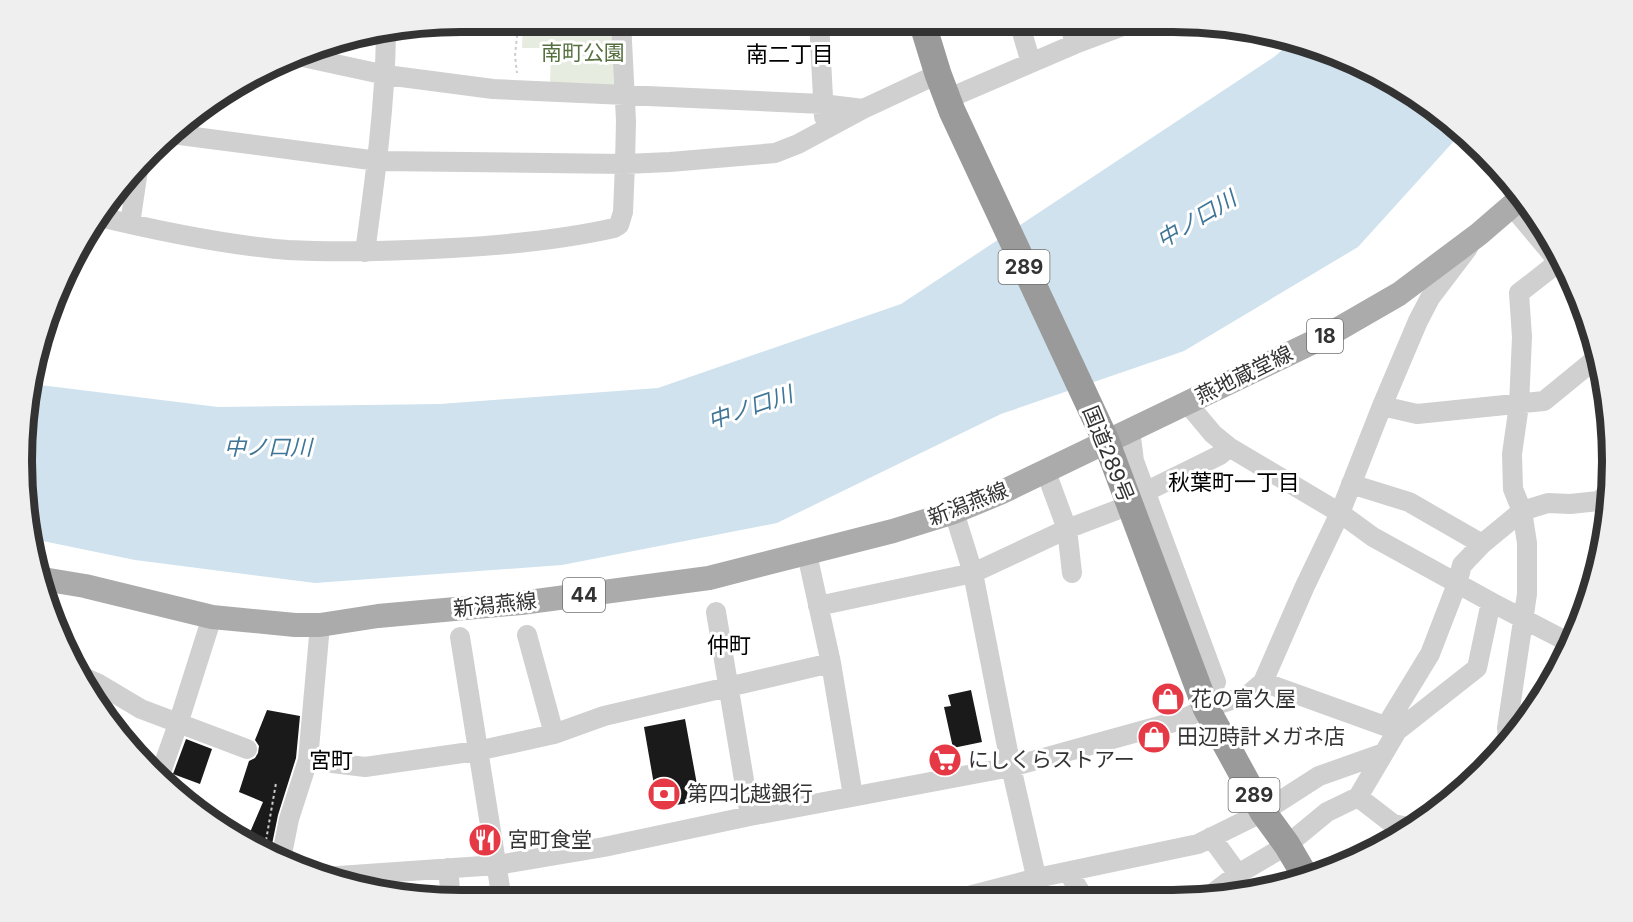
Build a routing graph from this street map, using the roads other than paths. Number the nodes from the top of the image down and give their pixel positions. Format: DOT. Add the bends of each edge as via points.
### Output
graph roads {
  1 [pos="621,32"];
  2 [pos="819,32"];
  3 [pos="925,32"];
  4 [pos="1022,32"];
  5 [pos="1072,32"];
  6 [pos="1107,32"];
  7 [pos="386,38"];
  8 [pos="1075,44"];
  9 [pos="311,59"];
  10 [pos="1031,63"];
  11 [pos="938,74"];
  12 [pos="386,75"];
  13 [pos="625,96"];
  14 [pos="822,104"];
  15 [pos="949,105"];
  16 [pos="863,110"];
  17 [pos="825,129"];
  18 [pos="181,135"];
  19 [pos="378,161"];
  20 [pos="625,164"];
  21 [pos="137,180"];
  22 [pos="1515,203"];
  23 [pos="107,218"];
  24 [pos="130,224"];
  25 [pos="1479,234"];
  26 [pos="365,252"];
  27 [pos="1554,265"];
  28 [pos="1590,363"];
  29 [pos="1187,403"];
  30 [pos="1520,405"];
  31 [pos="1382,406"];
  32 [pos="1130,430"];
  33 [pos="1097,438"];
  34 [pos="1229,447"];
  35 [pos="1046,472"];
  36 [pos="1351,484"];
  37 [pos="1145,492"];
  38 [pos="1600,500"];
  39 [pos="1122,508"];
  40 [pos="1522,511"];
  41 [pos="954,512"];
  42 [pos="1340,513"];
  43 [pos="1067,529"];
  44 [pos="1482,544"];
  45 [pos="807,554"];
  46 [pos="973,573"];
  47 [pos="1072,573"];
  48 [pos="48,580"];
  49 [pos="1457,584"];
  50 [pos="1491,602"];
  51 [pos="818,606"];
  52 [pos="716,612"];
  53 [pos="212,617"];
  54 [pos="1524,618"];
  55 [pos="320,625"];
  56 [pos="528,635"];
  57 [pos="460,637"];
  58 [pos="1562,640"];
  59 [pos="831,663"];
  60 [pos="92,681"];
  61 [pos="1263,682"];
  62 [pos="729,688"];
  63 [pos="1205,706"];
  64 [pos="178,724"];
  65 [pos="1391,729"];
  66 [pos="1507,729"];
  67 [pos="555,734"];
  68 [pos="248,749"];
  69 [pos="477,751"];
  70 [pos="1384,753"];
  71 [pos="308,760"];
  72 [pos="1011,766"];
  73 [pos="162,770"];
  74 [pos="853,796"];
  75 [pos="1358,796"];
  76 [pos="1263,812"];
  77 [pos="750,816"];
  78 [pos="1399,825"];
  79 [pos="1211,837"];
  80 [pos="1287,845"];
  81 [pos="282,851"];
  82 [pos="497,865"];
  83 [pos="448,868"];
  84 [pos="1302,870"];
  85 [pos="1068,872"];
  86 [pos="1238,874"];
  87 [pos="351,876"];
  88 [pos="1037,878"];
  89 [pos="1226,887"];
  90 [pos="450,890"];
  91 [pos="501,890"];
  92 [pos="1022,890"];
  93 [pos="1039,890"];
  94 [pos="1079,890"];
  1 -- 13 [label="street"];
  2 -- 14 [label="street"];
  3 -- 11 [label="highway, 国道289号 / 289"];
  4 -- 10 [label="street"];
  5 -- 8 [label="street"];
  6 -- 8 [label="street"];
  7 -- 12 [label="street"];
  8 -- 10 [label="street"];
  9 -- 12 [label="street"];
  10 -- 15 [label="street"];
  11 -- 15 [label="highway, 国道289号 / 289"];
  11 -- 16 [label="street"];
  12 -- 13 [label="street" via="493,89"];
  12 -- 19 [label="street"];
  13 -- 14 [label="street"];
  13 -- 20 [label="street"];
  14 -- 16 [label="street"];
  14 -- 17 [label="street"];
  15 -- 33 [label="highway, 国道289号 / 289"];
  16 -- 17 [label="street"];
  17 -- 20 [label="street" via="775,153"];
  18 -- 19 [label="street"];
  19 -- 20 [label="street"];
  19 -- 26 [label="street"];
  20 -- 26 [label="street" via="621,219 614,228 525,243"];
  21 -- 24 [label="street"];
  22 -- 25 [label="main road, 燕地蔵堂線 / 18"];
  23 -- 24 [label="street"];
  24 -- 26 [label="street" via="286,249"];
  25 -- 29 [label="main road, 燕地蔵堂線 / 18" via="1398,294 1328,335"];
  25 -- 31 [label="street" via="1430,298"];
  27 -- 30 [label="street" via="1519,292"];
  28 -- 30 [label="street" via="1544,401"];
  29 -- 32 [label="main road, 燕地蔵堂線 / 18"];
  29 -- 34 [label="street"];
  30 -- 31 [label="street" via="1417,414"];
  30 -- 40 [label="street" via="1512,454 1513,489"];
  31 -- 36 [label="street"];
  32 -- 33 [label="main road, 燕地蔵堂線 / 18"];
  32 -- 37 [label="street" via="1134,461"];
  33 -- 35 [label="main road, 新潟燕線 / 44"];
  33 -- 39 [label="street"];
  33 -- 63 [label="highway, 国道289号 / 289"];
  34 -- 37 [label="street"];
  34 -- 42 [label="street"];
  35 -- 41 [label="main road, 新潟燕線 / 44"];
  35 -- 43 [label="street"];
  36 -- 42 [label="street"];
  36 -- 44 [label="street" via="1409,502"];
  37 -- 63 [label="street" via="1216,682"];
  38 -- 40 [label="street" via="1548,502"];
  39 -- 43 [label="street"];
  39 -- 63 [label="street" via="1191,690"];
  40 -- 44 [label="street"];
  40 -- 54 [label="street" via="1527,543"];
  41 -- 45 [label="main road, 新潟燕線 / 44"];
  41 -- 46 [label="street"];
  42 -- 49 [label="street" via="1373,537"];
  42 -- 61 [label="street"];
  43 -- 46 [label="street"];
  43 -- 47 [label="street"];
  44 -- 49 [label="street" via="1462,565"];
  45 -- 51 [label="street"];
  45 -- 55 [label="main road, 新潟燕線 / 44" via="709,578"];
  46 -- 51 [label="street"];
  46 -- 72 [label="street"];
  48 -- 53 [label="main road, 新潟燕線 / 44"];
  49 -- 50 [label="street"];
  49 -- 65 [label="street" via="1430,654"];
  50 -- 54 [label="street"];
  50 -- 65 [label="street" via="1477,668"];
  51 -- 59 [label="street"];
  52 -- 62 [label="street"];
  53 -- 55 [label="main road, 新潟燕線 / 44"];
  53 -- 64 [label="street"];
  54 -- 58 [label="street"];
  54 -- 66 [label="street"];
  55 -- 71 [label="street"];
  56 -- 67 [label="street"];
  57 -- 69 [label="street"];
  59 -- 62 [label="street"];
  59 -- 74 [label="street"];
  60 -- 64 [label="street" via="141,709"];
  61 -- 63 [label="street" via="1248,695"];
  61 -- 65 [label="street"];
  62 -- 67 [label="street" via="604,716"];
  62 -- 77 [label="street"];
  63 -- 72 [label="street" via="1180,720"];
  63 -- 76 [label="highway, 国道289号 / 289"];
  64 -- 68 [label="street"];
  64 -- 73 [label="street"];
  65 -- 70 [label="street"];
  67 -- 69 [label="street"];
  69 -- 71 [label="street" via="366,767"];
  69 -- 82 [label="street"];
  70 -- 75 [label="street"];
  70 -- 76 [label="street" via="1319,776"];
  71 -- 81 [label="street" via="288,819"];
  72 -- 74 [label="street"];
  72 -- 88 [label="street"];
  74 -- 77 [label="street"];
  75 -- 78 [label="street"];
  75 -- 80 [label="street" via="1327,812"];
  76 -- 79 [label="street"];
  76 -- 80 [label="highway, 国道289号 / 289"];
  77 -- 82 [label="street"];
  79 -- 85 [label="street" via="1198,844"];
  79 -- 86 [label="street"];
  80 -- 84 [label="highway, 国道289号 / 289"];
  80 -- 86 [label="street"];
  82 -- 83 [label="street"];
  82 -- 91 [label="street"];
  83 -- 87 [label="street"];
  83 -- 90 [label="street"];
  85 -- 88 [label="street"];
  85 -- 94 [label="street"];
  86 -- 89 [label="street"];
  88 -- 92 [label="street"];
  88 -- 93 [label="street"];
}
